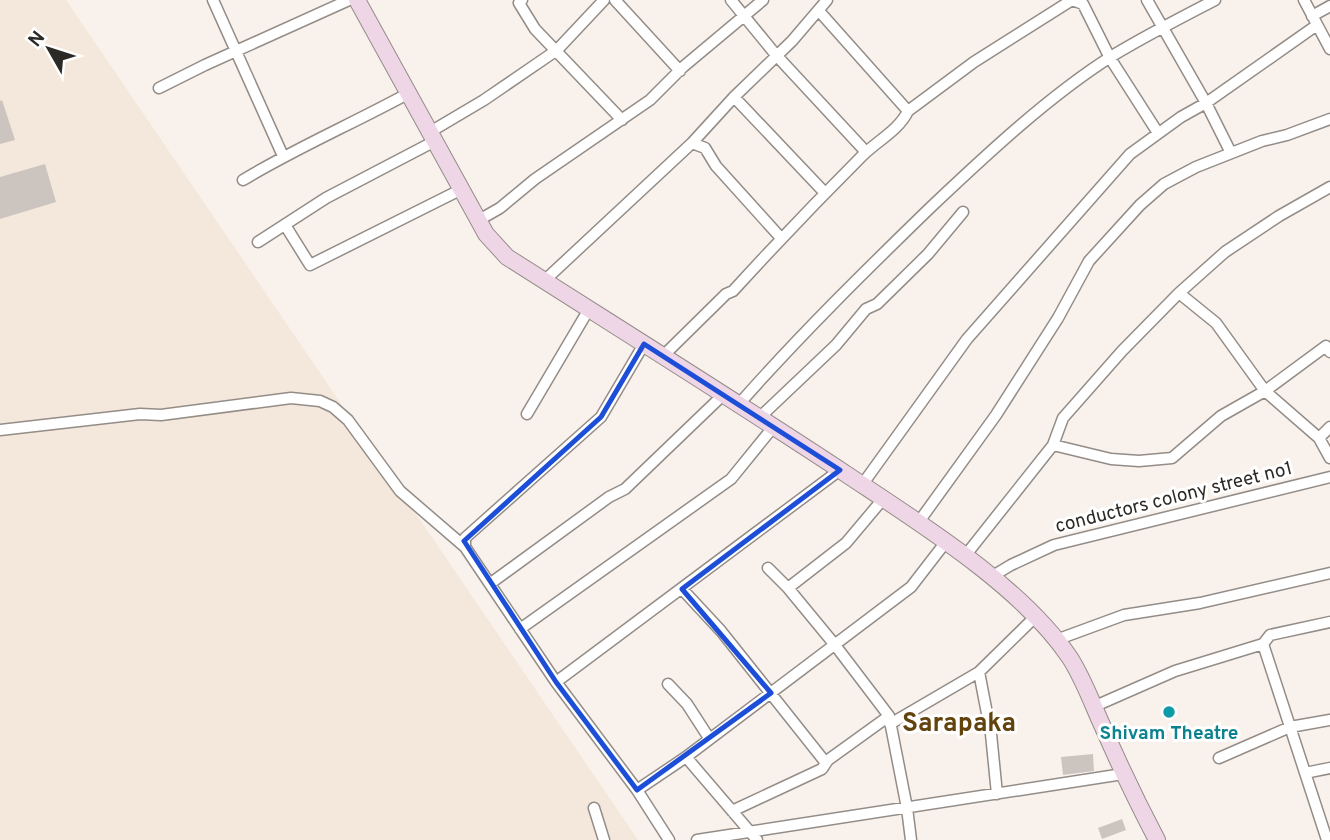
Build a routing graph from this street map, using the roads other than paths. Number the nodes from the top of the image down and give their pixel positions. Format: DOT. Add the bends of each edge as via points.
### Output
graph roads {
  1 [pos="213,0"];
  2 [pos="349,0"];
  3 [pos="357,0"];
  4 [pos="522,0"];
  5 [pos="604,0"];
  6 [pos="614,0"];
  7 [pos="731,0"];
  8 [pos="763,0"];
  9 [pos="827,0"];
  10 [pos="1072,0"];
  11 [pos="1147,0"];
  12 [pos="1215,0"];
  13 [pos="1304,0"];
  14 [pos="1330,6"];
  15 [pos="819,11"];
  16 [pos="743,15"];
  17 [pos="1315,20"];
  18 [pos="1163,27"];
  19 [pos="1330,49"];
  20 [pos="557,50"];
  21 [pos="236,51"];
  22 [pos="776,55"];
  23 [pos="1110,58"];
  24 [pos="680,71"];
  25 [pos="159,88"];
  26 [pos="409,93"];
  27 [pos="734,97"];
  28 [pos="1206,103"];
  29 [pos="908,111"];
  30 [pos="1330,118"];
  31 [pos="622,120"];
  32 [pos="1158,132"];
  33 [pos="433,137"];
  34 [pos="692,143"];
  35 [pos="866,152"];
  36 [pos="1231,153"];
  37 [pos="283,156"];
  38 [pos="243,180"];
  39 [pos="1330,187"];
  40 [pos="462,189"];
  41 [pos="825,193"];
  42 [pos="963,212"];
  43 [pos="479,220"];
  44 [pos="285,225"];
  45 [pos="780,238"];
  46 [pos="258,242"];
  47 [pos="544,281"];
  48 [pos="1179,293"];
  49 [pos="589,309"];
  50 [pos="644,344"];
  51 [pos="1330,352"];
  52 [pos="663,356"];
  53 [pos="1265,391"];
  54 [pos="724,394"];
  55 [pos="739,404"];
  56 [pos="527,414"];
  57 [pos="767,422"];
  58 [pos="1330,427"];
  59 [pos="0,430"];
  60 [pos="1319,438"];
  61 [pos="1053,445"];
  62 [pos="1330,458"];
  63 [pos="840,470"];
  64 [pos="1330,477"];
  65 [pos="862,485"];
  66 [pos="883,499"];
  67 [pos="918,523"];
  68 [pos="946,542"];
  69 [pos="465,547"];
  70 [pos="965,556"];
  71 [pos="768,568"];
  72 [pos="1330,573"];
  73 [pos="991,577"];
  74 [pos="491,583"];
  75 [pos="788,588"];
  76 [pos="682,589"];
  77 [pos="1035,617"];
  78 [pos="1330,622"];
  79 [pos="520,629"];
  80 [pos="1056,640"];
  81 [pos="1263,644"];
  82 [pos="835,645"];
  83 [pos="979,672"];
  84 [pos="556,682"];
  85 [pos="668,684"];
  86 [pos="771,693"];
  87 [pos="1093,707"];
  88 [pos="889,720"];
  89 [pos="1330,720"];
  90 [pos="1290,727"];
  91 [pos="709,738"];
  92 [pos="686,757"];
  93 [pos="1219,758"];
  94 [pos="827,764"];
  95 [pos="1330,768"];
  96 [pos="1305,773"];
  97 [pos="1123,774"];
  98 [pos="637,790"];
  99 [pos="997,794"];
  100 [pos="593,808"];
  101 [pos="907,808"];
  102 [pos="732,811"];
  103 [pos="753,835"];
  104 [pos="604,840"];
  105 [pos="669,840"];
  106 [pos="696,840"];
  107 [pos="911,840"];
  108 [pos="1157,840"];
  109 [pos="1327,840"];
  1 -- 21 [label="street"];
  2 -- 21 [label="street"];
  3 -- 26 [label="main road"];
  4 -- 20 [label="street" via="519,3 536,29"];
  5 -- 20 [label="street"];
  6 -- 24 [label="street"];
  7 -- 16 [label="street"];
  8 -- 16 [label="street"];
  9 -- 15 [label="street"];
  10 -- 23 [label="street" via="1083,4"];
  10 -- 29 [label="street" via="974,62"];
  11 -- 18 [label="street"];
  12 -- 18 [label="street"];
  13 -- 17 [label="street"];
  14 -- 17 [label="street"];
  15 -- 22 [label="street"];
  15 -- 29 [label="street"];
  16 -- 22 [label="street"];
  16 -- 24 [label="street"];
  17 -- 19 [label="street"];
  17 -- 28 [label="street"];
  18 -- 23 [label="street"];
  18 -- 28 [label="street"];
  20 -- 31 [label="street"];
  20 -- 33 [label="street"];
  21 -- 25 [label="street"];
  21 -- 37 [label="street"];
  22 -- 27 [label="street"];
  22 -- 35 [label="street"];
  23 -- 32 [label="street"];
  23 -- 55 [label="street" via="1030,117 970,170 787,350"];
  24 -- 31 [label="street"];
  26 -- 33 [label="main road"];
  26 -- 37 [label="street"];
  27 -- 34 [label="street"];
  27 -- 41 [label="street"];
  28 -- 32 [label="street"];
  28 -- 36 [label="street"];
  29 -- 35 [label="street" via="903,121"];
  30 -- 36 [label="street"];
  31 -- 43 [label="street"];
  32 -- 65 [label="street" via="1130,154 968,339"];
  33 -- 40 [label="main road"];
  33 -- 44 [label="street"];
  34 -- 45 [label="street" via="705,148"];
  34 -- 47 [label="street"];
  35 -- 41 [label="street"];
  36 -- 67 [label="street" via="1164,184 1089,261 996,415"];
  37 -- 38 [label="street"];
  39 -- 48 [label="street" via="1225,253"];
  40 -- 43 [label="main road"];
  40 -- 44 [label="street" via="310,265"];
  41 -- 45 [label="street"];
  42 -- 57 [label="street" via="928,254 877,304 866,309"];
  43 -- 47 [label="main road" via="507,257"];
  44 -- 46 [label="street"];
  45 -- 52 [label="street" via="733,291"];
  47 -- 49 [label="main road"];
  48 -- 53 [label="street" via="1216,323"];
  48 -- 61 [label="street" via="1063,418"];
  49 -- 50 [label="main road"];
  49 -- 56 [label="street"];
  50 -- 52 [label="main road"];
  50 -- 69 [label="street" via="601,417 465,538"];
  51 -- 53 [label="street" via="1326,345"];
  52 -- 54 [label="main road"];
  53 -- 60 [label="street"];
  53 -- 61 [label="street" via="1221,416 1172,458 1111,459"];
  54 -- 55 [label="main road"];
  54 -- 74 [label="street" via="625,489"];
  55 -- 57 [label="main road"];
  57 -- 63 [label="main road"];
  57 -- 79 [label="street" via="731,479"];
  58 -- 60 [label="street"];
  59 -- 69 [label="street" via="291,398 320,401 348,420 400,491"];
  60 -- 62 [label="street"];
  61 -- 70 [label="street"];
  63 -- 65 [label="main road"];
  63 -- 76 [label="street"];
  64 -- 73 [label="street, conductors colony street no1" via="1054,545"];
  65 -- 66 [label="main road"];
  66 -- 67 [label="main road"];
  66 -- 75 [label="street" via="846,543"];
  67 -- 68 [label="main road"];
  68 -- 70 [label="main road"];
  68 -- 82 [label="street" via="911,587"];
  69 -- 74 [label="street"];
  70 -- 73 [label="main road"];
  71 -- 75 [label="street"];
  72 -- 80 [label="street" via="1124,615"];
  73 -- 77 [label="main road"];
  74 -- 79 [label="street"];
  75 -- 82 [label="street"];
  76 -- 84 [label="street"];
  76 -- 86 [label="street"];
  77 -- 80 [label="main road"];
  77 -- 83 [label="street"];
  78 -- 81 [label="street" via="1270,635"];
  79 -- 84 [label="street"];
  80 -- 87 [label="main road" via="1071,659"];
  81 -- 87 [label="street" via="1175,671"];
  81 -- 90 [label="street"];
  82 -- 86 [label="street"];
  82 -- 88 [label="street"];
  83 -- 88 [label="street"];
  83 -- 99 [label="street"];
  84 -- 98 [label="street"];
  85 -- 91 [label="street"];
  86 -- 91 [label="street"];
  86 -- 94 [label="street"];
  87 -- 97 [label="main road"];
  88 -- 94 [label="street"];
  88 -- 101 [label="street"];
  89 -- 90 [label="street"];
  90 -- 93 [label="street"];
  90 -- 96 [label="street"];
  91 -- 92 [label="street"];
  92 -- 98 [label="street"];
  92 -- 102 [label="street"];
  94 -- 102 [label="street"];
  95 -- 96 [label="street"];
  96 -- 109 [label="street"];
  97 -- 99 [label="street"];
  97 -- 108 [label="main road"];
  98 -- 105 [label="street"];
  99 -- 101 [label="street"];
  100 -- 104 [label="street"];
  101 -- 103 [label="street"];
  101 -- 107 [label="street"];
  102 -- 103 [label="street"];
  103 -- 106 [label="street"];
}
